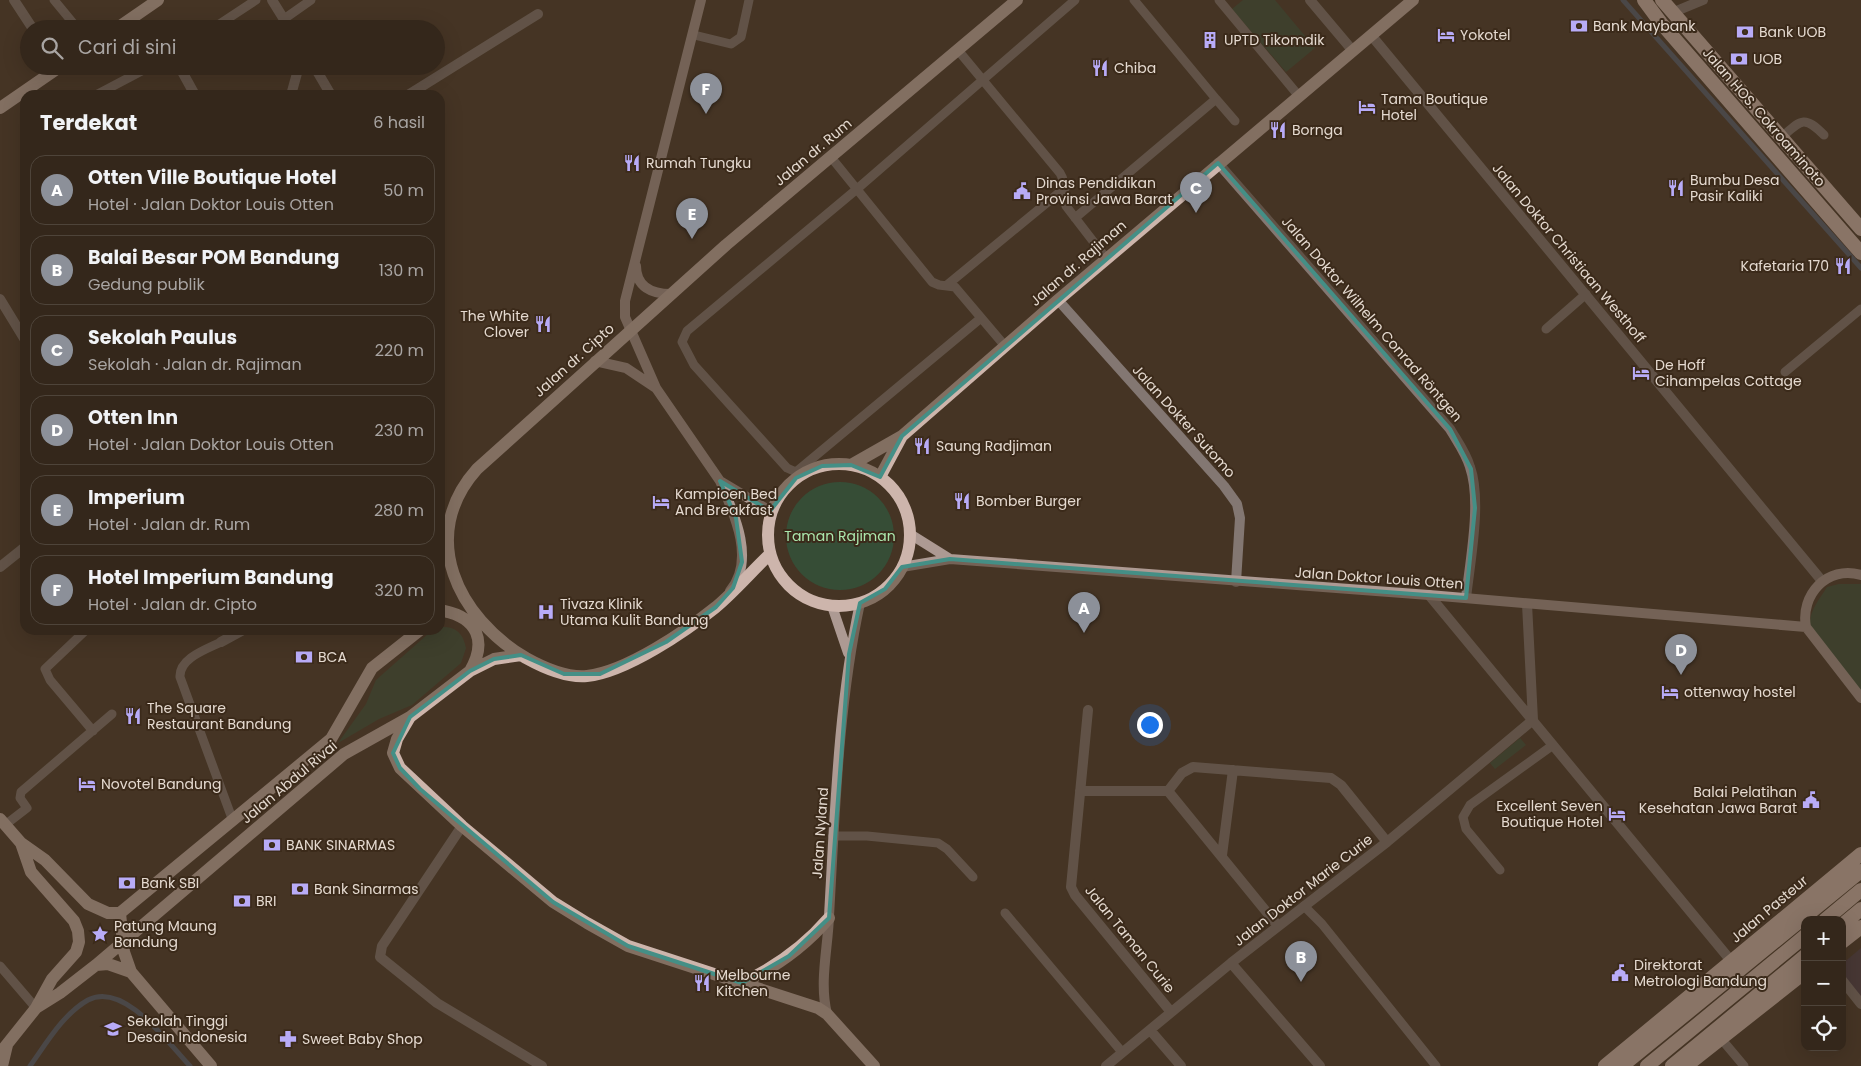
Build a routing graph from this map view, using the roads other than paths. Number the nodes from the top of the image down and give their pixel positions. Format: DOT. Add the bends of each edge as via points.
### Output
graph roads {
  1 [pos="14,0"];
  2 [pos="54,0"];
  3 [pos="158,0"];
  4 [pos="256,0"];
  5 [pos="272,0"];
  6 [pos="311,0"];
  7 [pos="702,0"];
  8 [pos="749,0"];
  9 [pos="1018,0"];
  10 [pos="1075,0"];
  11 [pos="1134,0"];
  12 [pos="1220,0"];
  13 [pos="1310,0"];
  14 [pos="1413,0"];
  15 [pos="1644,0"];
  16 [pos="1662,0"];
  17 [pos="1703,0"];
  18 [pos="1674,12"];
  19 [pos="538,14"];
  20 [pos="284,19"];
  21 [pos="27,20"];
  22 [pos="71,20"];
  23 [pos="129,20"];
  24 [pos="226,20"];
  25 [pos="694,35"];
  26 [pos="1371,35"];
  27 [pos="957,50"];
  28 [pos="1352,51"];
  29 [pos="445,72"];
  30 [pos="47,75"];
  31 [pos="134,75"];
  32 [pos="184,75"];
  33 [pos="297,75"];
  34 [pos="319,75"];
  35 [pos="440,75"];
  36 [pos="984,80"];
  37 [pos="26,90"];
  38 [pos="105,90"];
  39 [pos="192,90"];
  40 [pos="292,90"];
  41 [pos="328,90"];
  42 [pos="416,90"];
  43 [pos="20,94"];
  44 [pos="1298,95"];
  45 [pos="1216,99"];
  46 [pos="0,108"];
  47 [pos="1235,121"];
  48 [pos="1824,135"];
  49 [pos="1782,137"];
  50 [pos="830,156"];
  51 [pos="1218,163"];
  52 [pos="1066,187"];
  53 [pos="856,189"];
  54 [pos="1075,218"];
  55 [pos="1861,229"];
  56 [pos="1861,253"];
  57 [pos="1106,258"];
  58 [pos="636,260"];
  59 [pos="948,285"];
  60 [pos="671,294"];
  61 [pos="1586,294"];
  62 [pos="0,299"];
  63 [pos="1058,300"];
  64 [pos="1861,309"];
  65 [pos="981,318"];
  66 [pos="1546,329"];
  67 [pos="630,330"];
  68 [pos="20,332"];
  69 [pos="1005,346"];
  70 [pos="595,361"];
  71 [pos="1786,372"];
  72 [pos="656,388"];
  73 [pos="902,436"];
  74 [pos="851,465"];
  75 [pos="880,477"];
  76 [pos="720,481"];
  77 [pos="770,511"];
  78 [pos="910,534"];
  79 [pos="20,551"];
  80 [pos="770,554"];
  81 [pos="950,559"];
  82 [pos="0,567"];
  83 [pos="902,567"];
  84 [pos="1861,575"];
  85 [pos="1822,581"];
  86 [pos="1236,582"];
  87 [pos="1429,595"];
  88 [pos="462,597"];
  89 [pos="1466,598"];
  90 [pos="860,603"];
  91 [pos="1527,604"];
  92 [pos="832,606"];
  93 [pos="716,607"];
  94 [pos="445,611"];
  95 [pos="445,613"];
  96 [pos="1806,627"];
  97 [pos="81,635"];
  98 [pos="233,635"];
  99 [pos="414,635"];
  100 [pos="221,642"];
  101 [pos="849,654"];
  102 [pos="521,655"];
  103 [pos="470,671"];
  104 [pos="1861,698"];
  105 [pos="1088,710"];
  106 [pos="112,714"];
  107 [pos="410,717"];
  108 [pos="1533,720"];
  109 [pos="93,731"];
  110 [pos="1553,745"];
  111 [pos="1233,770"];
  112 [pos="1080,791"];
  113 [pos="1168,791"];
  114 [pos="233,821"];
  115 [pos="3,822"];
  116 [pos="462,826"];
  117 [pos="832,836"];
  118 [pos="1387,842"];
  119 [pos="21,844"];
  120 [pos="1861,854"];
  121 [pos="1222,855"];
  122 [pos="1500,870"];
  123 [pos="1861,871"];
  124 [pos="973,877"];
  125 [pos="1861,890"];
  126 [pos="1304,906"];
  127 [pos="1861,909"];
  128 [pos="120,913"];
  129 [pos="1005,913"];
  130 [pos="1830,916"];
  131 [pos="829,918"];
  132 [pos="1846,922"];
  133 [pos="1278,926"];
  134 [pos="1861,927"];
  135 [pos="1801,939"];
  136 [pos="1846,939"];
  137 [pos="123,942"];
  138 [pos="1801,959"];
  139 [pos="1732,962"];
  140 [pos="1231,964"];
  141 [pos="96,965"];
  142 [pos="0,966"];
  143 [pos="130,972"];
  144 [pos="1801,975"];
  145 [pos="742,983"];
  146 [pos="1846,985"];
  147 [pos="1861,1004"];
  148 [pos="36,1008"];
  149 [pos="1171,1012"];
  150 [pos="827,1014"];
  151 [pos="1150,1030"];
  152 [pos="1714,1031"];
  153 [pos="2,1045"];
  154 [pos="1122,1052"];
  155 [pos="2,1066"];
  156 [pos="211,1066"];
  157 [pos="542,1066"];
  158 [pos="874,1066"];
  159 [pos="1106,1066"];
  160 [pos="1181,1066"];
  161 [pos="1320,1066"];
  162 [pos="1436,1066"];
  163 [pos="1605,1066"];
  164 [pos="1622,1066"];
  165 [pos="1646,1066"];
  166 [pos="1672,1066"];
  167 [pos="1686,1066"];
  168 [pos="1744,1066"];
  1 -- 21 [label="street"];
  2 -- 22 [label="lane"];
  3 -- 23 [label="main road"];
  4 -- 24 [label="lane"];
  5 -- 20 [label="street"];
  6 -- 20 [label="lane"];
  7 -- 25 [label="main road, Jalan dr. Cipto"];
  8 -- 25 [label="lane" via="741,37 736,42 731,44"];
  9 -- 27 [label="main road, Jalan dr. Rum"];
  10 -- 36 [label="lane"];
  11 -- 45 [label="lane"];
  12 -- 44 [label="lane"];
  13 -- 28 [label="street"];
  14 -- 26 [label="main road, Jalan dr. Rajiman"];
  15 -- 56 [label="highway, Jalan HOS. Cokroaminoto"];
  16 -- 18 [label="highway, Jalan HOS. Cokroaminoto"];
  17 -- 18 [label="street"];
  18 -- 49 [label="highway, Jalan HOS. Cokroaminoto"];
  19 -- 29 [label="street"];
  25 -- 58 [label="main road, Jalan dr. Cipto"];
  26 -- 28 [label="main road, Jalan dr. Rajiman"];
  26 -- 61 [label="street, Jalan Doktor Christiaan Westhoff"];
  27 -- 36 [label="lane"];
  27 -- 50 [label="main road, Jalan dr. Rum"];
  28 -- 44 [label="main road, Jalan dr. Rajiman"];
  30 -- 37 [label="main road"];
  31 -- 38 [label="lane"];
  32 -- 39 [label="street"];
  33 -- 40 [label="street"];
  34 -- 41 [label="street"];
  35 -- 42 [label="street"];
  36 -- 52 [label="lane" via="1060,173"];
  36 -- 53 [label="lane"];
  43 -- 46 [label="main road"];
  44 -- 51 [label="main road, Jalan dr. Rajiman"];
  45 -- 47 [label="lane"];
  45 -- 54 [label="lane"];
  48 -- 49 [label="lane" via="1804,120"];
  49 -- 55 [label="highway, Jalan HOS. Cokroaminoto"];
  50 -- 53 [label="lane"];
  50 -- 60 [label="main road, Jalan dr. Rum"];
  51 -- 57 [label="main road, Jalan dr. Rajiman"];
  51 -- 89 [label="street, Jalan Doktor Wilhelm Conrad Röntgen" via="1450,429 1465,454 1471,469 1475,508"];
  52 -- 54 [label="lane" via="1066,206"];
  52 -- 59 [label="lane"];
  53 -- 59 [label="lane" via="932,282"];
  53 -- 65 [label="lane" via="686,331 682,342 694,365 786,468 794,472 802,469"];
  54 -- 57 [label="lane"];
  57 -- 63 [label="main road, Jalan dr. Rajiman"];
  58 -- 60 [label="main road" via="636,274 644,287 656,294"];
  58 -- 67 [label="main road, Jalan dr. Cipto" via="625,301 625,317"];
  59 -- 65 [label="lane" via="955,287"];
  60 -- 67 [label="main road, Jalan dr. Rum"];
  61 -- 66 [label="lane"];
  61 -- 85 [label="street, Jalan Doktor Christiaan Westhoff"];
  62 -- 68 [label="street"];
  63 -- 69 [label="main road, Jalan dr. Rajiman"];
  63 -- 86 [label="street, Jalan Dokter Sutomo" via="1237,504 1240,518"];
  64 -- 71 [label="lane"];
  65 -- 69 [label="lane"];
  67 -- 70 [label="main road, Jalan dr. Cipto"];
  67 -- 72 [label="main road"];
  69 -- 73 [label="main road, Jalan dr. Rajiman"];
  70 -- 72 [label="main road" via="626,368"];
  70 -- 88 [label="main road, Jalan dr. Cipto" via="477,469 458,495 450,522 448,546"];
  72 -- 76 [label="main road"];
  73 -- 74 [label="main road, Jalan dr. Rajiman"];
  73 -- 75 [label="main road, Jalan dr. Rajiman"];
  74 -- 75 [label="main road"];
  74 -- 77 [label="main road" via="822,466 804,473 789,485"];
  75 -- 78 [label="main road" via="902,502"];
  76 -- 77 [label="main road"];
  76 -- 93 [label="main road" via="736,518 742,562 733,588"];
  77 -- 80 [label="main road"];
  78 -- 81 [label="main road, Jalan Doktor Louis Otten"];
  78 -- 83 [label="main road"];
  79 -- 82 [label="street"];
  80 -- 92 [label="main road" via="783,579 797,593 813,602"];
  80 -- 93 [label="main road"];
  81 -- 83 [label="main road, Jalan Doktor Louis Otten"];
  81 -- 86 [label="main road, Jalan Doktor Louis Otten"];
  83 -- 90 [label="main road" via="885,589"];
  84 -- 85 [label="main road" via="1854,572 1839,574"];
  85 -- 96 [label="main road" via="1806,604"];
  86 -- 87 [label="main road, Jalan Doktor Louis Otten"];
  87 -- 89 [label="main road, Jalan Doktor Louis Otten"];
  87 -- 108 [label="street"];
  88 -- 94 [label="main road"];
  88 -- 102 [label="main road" via="490,631"];
  89 -- 91 [label="main road, Jalan Doktor Louis Otten"];
  90 -- 92 [label="main road"];
  90 -- 101 [label="main road, Jalan Nyland"];
  91 -- 96 [label="main road, Jalan Doktor Louis Otten"];
  91 -- 108 [label="street"];
  92 -- 101 [label="main road, Jalan Nyland"];
  93 -- 102 [label="main road" via="659,646 600,674 564,674"];
  95 -- 103 [label="main road" via="457,614 476,632 480,646"];
  96 -- 104 [label="main road"];
  97 -- 109 [label="lane" via="45,669 50,680"];
  98 -- 100 [label="street"];
  99 -- 114 [label="main road, Jalan Abdul Rivai" via="372,668 331,739"];
  100 -- 114 [label="lane" via="184,664 180,676"];
  101 -- 117 [label="main road, Jalan Nyland"];
  102 -- 103 [label="main road, Jalan Abdul Rivai" via="494,659"];
  103 -- 107 [label="main road, Jalan Abdul Rivai"];
  105 -- 112 [label="street, Jalan Taman Curie"];
  106 -- 109 [label="lane"];
  107 -- 116 [label="main road" via="393,753 400,768"];
  107 -- 137 [label="main road, Jalan Abdul Rivai" via="344,754"];
  108 -- 110 [label="street"];
  108 -- 118 [label="street, Jalan Doktor Marie Curie"];
  109 -- 115 [label="lane" via="21,792 20,798 27,808"];
  110 -- 122 [label="lane" via="1470,805 1463,817 1466,829"];
  110 -- 139 [label="street"];
  111 -- 113 [label="street" via="1194,767 1182,773"];
  111 -- 118 [label="street" via="1336,780"];
  111 -- 121 [label="street"];
  112 -- 113 [label="street"];
  112 -- 149 [label="street, Jalan Taman Curie" via="1071,887"];
  113 -- 121 [label="street"];
  114 -- 128 [label="main road, Jalan Abdul Rivai"];
  115 -- 119 [label="main road"];
  116 -- 145 [label="main road" via="553,902 628,946"];
  116 -- 157 [label="street" via="382,946 380,957 437,1004"];
  117 -- 124 [label="lane" via="938,843"];
  117 -- 131 [label="main road, Jalan Nyland"];
  118 -- 126 [label="street, Jalan Doktor Marie Curie"];
  119 -- 128 [label="main road" via="45,860 88,904 108,913"];
  119 -- 148 [label="main road" via="31,872 74,921 78,931 76,952 52,979"];
  120 -- 139 [label="highway, Jalan Pasteur"];
  121 -- 133 [label="street"];
  123 -- 164 [label="highway"];
  125 -- 130 [label="highway"];
  126 -- 133 [label="street, Jalan Doktor Marie Curie"];
  126 -- 162 [label="lane"];
  127 -- 132 [label="highway"];
  128 -- 137 [label="main road"];
  129 -- 154 [label="lane"];
  131 -- 145 [label="main road" via="813,937 789,956 767,972"];
  131 -- 150 [label="main road, Jalan Nyland" via="824,976"];
  133 -- 140 [label="street, Jalan Doktor Marie Curie"];
  134 -- 136 [label="highway"];
  135 -- 165 [label="highway"];
  137 -- 141 [label="main road, Jalan Abdul Rivai"];
  137 -- 143 [label="main road"];
  138 -- 152 [label="highway"];
  139 -- 163 [label="highway, Jalan Pasteur"];
  140 -- 149 [label="street, Jalan Doktor Marie Curie"];
  140 -- 161 [label="street"];
  141 -- 143 [label="main road" via="114,965"];
  141 -- 148 [label="main road, Jalan Abdul Rivai"];
  142 -- 148 [label="lane"];
  143 -- 156 [label="main road"];
  144 -- 167 [label="highway, bridge"];
  145 -- 150 [label="main road" via="811,1005"];
  146 -- 147 [label="street"];
  148 -- 153 [label="main road"];
  149 -- 151 [label="street, Jalan Doktor Marie Curie"];
  150 -- 158 [label="main road"];
  151 -- 154 [label="street, Jalan Doktor Marie Curie"];
  151 -- 160 [label="street"];
  152 -- 166 [label="highway"];
  152 -- 168 [label="lane"];
  153 -- 155 [label="main road"];
  154 -- 159 [label="street, Jalan Doktor Marie Curie"];
}
